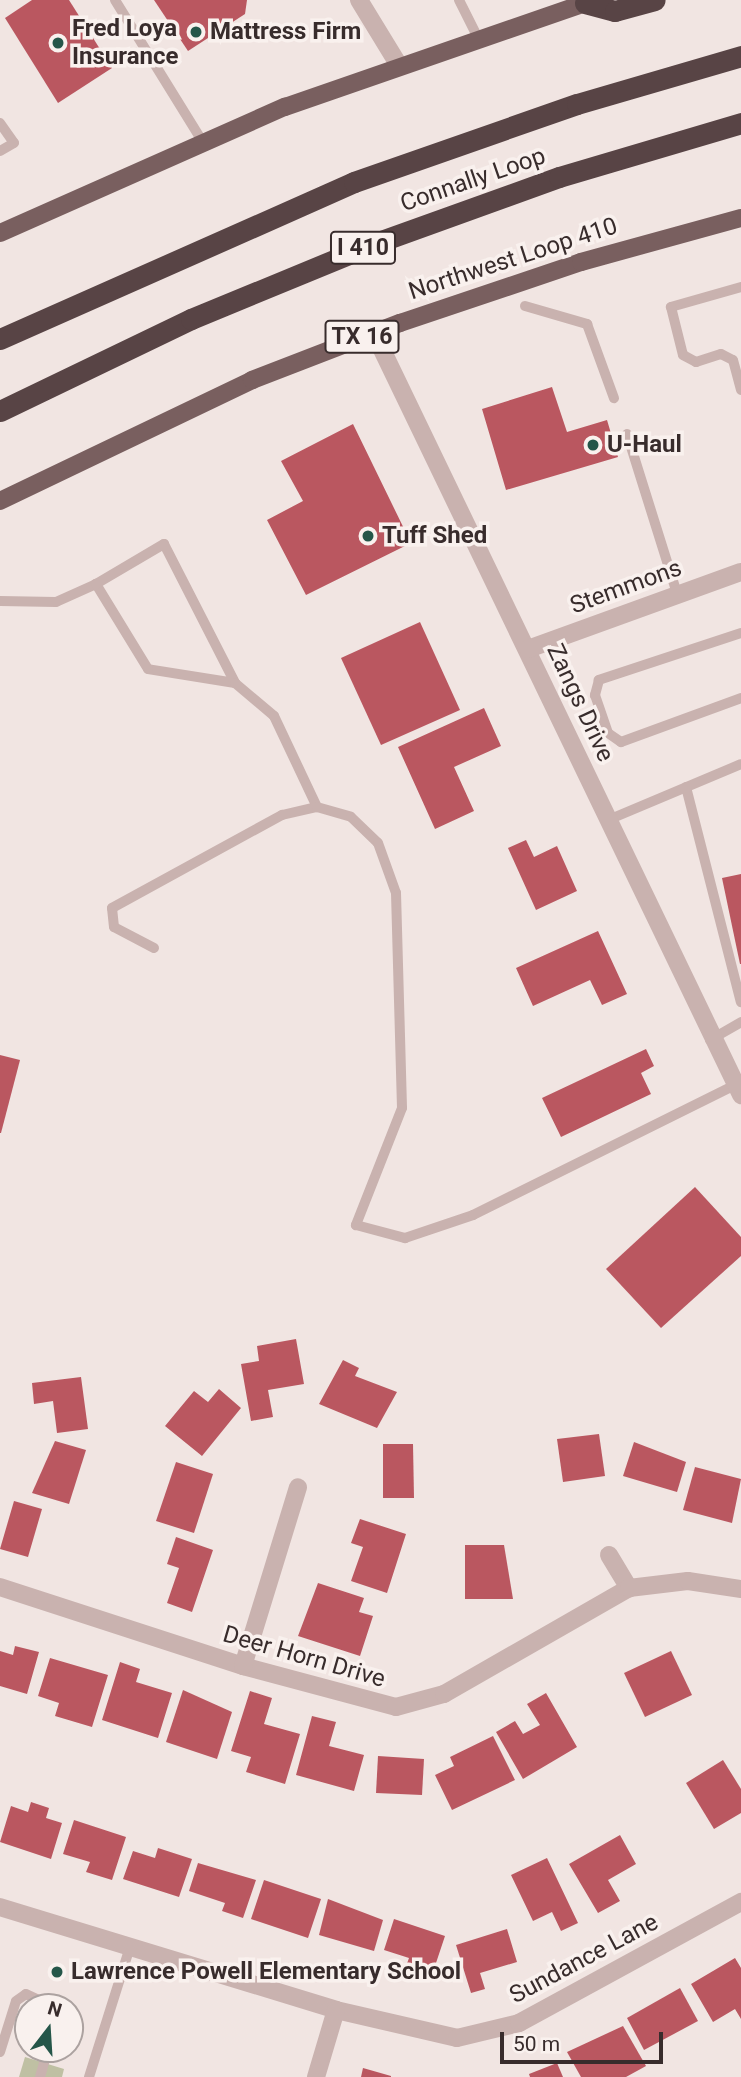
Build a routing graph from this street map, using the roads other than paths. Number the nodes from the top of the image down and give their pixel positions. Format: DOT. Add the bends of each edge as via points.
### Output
graph roads {
  1 [pos="116,0"];
  2 [pos="359,0"];
  3 [pos="459,0"];
  4 [pos="655,0"];
  5 [pos="590,1"];
  6 [pos="477,36"];
  7 [pos="741,56"];
  8 [pos="398,64"];
  9 [pos="0,123"];
  10 [pos="741,123"];
  11 [pos="202,141"];
  12 [pos="0,151"];
  13 [pos="741,218"];
  14 [pos="0,233"];
  15 [pos="741,287"];
  16 [pos="526,306"];
  17 [pos="374,333"];
  18 [pos="0,339"];
  19 [pos="741,390"];
  20 [pos="614,398"];
  21 [pos="0,411"];
  22 [pos="627,434"];
  23 [pos="0,501"];
  24 [pos="741,572"];
  25 [pos="96,584"];
  26 [pos="677,594"];
  27 [pos="0,601"];
  28 [pos="741,633"];
  29 [pos="528,649"];
  30 [pos="235,683"];
  31 [pos="741,698"];
  32 [pos="741,764"];
  33 [pos="686,787"];
  34 [pos="317,807"];
  35 [pos="608,820"];
  36 [pos="154,948"];
  37 [pos="741,1002"];
  38 [pos="741,1023"];
  39 [pos="710,1040"];
  40 [pos="738,1090"];
  41 [pos="298,1487"];
  42 [pos="609,1555"];
  43 [pos="0,1587"];
  44 [pos="629,1588"];
  45 [pos="741,1589"];
  46 [pos="243,1666"];
  47 [pos="741,1902"];
  48 [pos="0,1907"];
  49 [pos="130,1947"];
  50 [pos="14,2007"];
  51 [pos="336,2010"];
  52 [pos="0,2052"];
  53 [pos="89,2077"];
  54 [pos="316,2077"];
  1 -- 11 [label="lane"];
  2 -- 8 [label="street"];
  3 -- 6 [label="lane"];
  4 -- 5 [label="highway" via="615,11"];
  5 -- 6 [label="main road"];
  6 -- 8 [label="main road"];
  7 -- 18 [label="highway, Connally Loop / I 410" via="565,108 354,182"];
  8 -- 11 [label="main road"];
  9 -- 12 [label="lane" via="14,143"];
  10 -- 21 [label="highway, Connally Loop / I 410" via="559,177 373,244 191,319"];
  11 -- 14 [label="main road"];
  13 -- 17 [label="main road, Northwest Loop 410 / TX 16" via="581,261"];
  15 -- 19 [label="lane" via="671,307 683,355 696,362 722,354 733,360"];
  16 -- 20 [label="lane" via="587,324"];
  17 -- 23 [label="main road, Northwest Loop 410 / TX 16" via="252,380"];
  17 -- 29 [label="street, Zangs Drive"];
  22 -- 26 [label="lane"];
  24 -- 26 [label="street, Stemmons"];
  25 -- 27 [label="lane" via="56,602"];
  25 -- 30 [label="lane" via="148,669"];
  25 -- 30 [label="lane" via="164,544"];
  26 -- 29 [label="street, Stemmons"];
  28 -- 31 [label="lane" via="599,680 594,695 608,733 621,741"];
  29 -- 35 [label="street, Zangs Drive"];
  30 -- 34 [label="lane" via="274,716"];
  32 -- 33 [label="lane"];
  33 -- 35 [label="lane"];
  33 -- 37 [label="lane"];
  34 -- 36 [label="lane" via="282,814 112,908 114,927"];
  34 -- 40 [label="lane" via="351,817 379,843 396,893 402,1108 380,1178 356,1224 405,1238 473,1215"];
  35 -- 39 [label="street, Zangs Drive"];
  38 -- 39 [label="lane"];
  39 -- 40 [label="street, Zangs Drive"];
  41 -- 46 [label="street"];
  42 -- 44 [label="street"];
  43 -- 46 [label="street, Deer Horn Drive"];
  44 -- 45 [label="street, Deer Horn Drive" via="688,1581"];
  44 -- 46 [label="street, Deer Horn Drive" via="417,1705 369,1704"];
  47 -- 51 [label="street, Sundance Lane" via="495,2033 457,2038"];
  48 -- 49 [label="street, Sundance Lane"];
  49 -- 51 [label="street, Sundance Lane"];
  49 -- 53 [label="lane"];
  50 -- 52 [label="lane"];
  51 -- 54 [label="street"];
}
